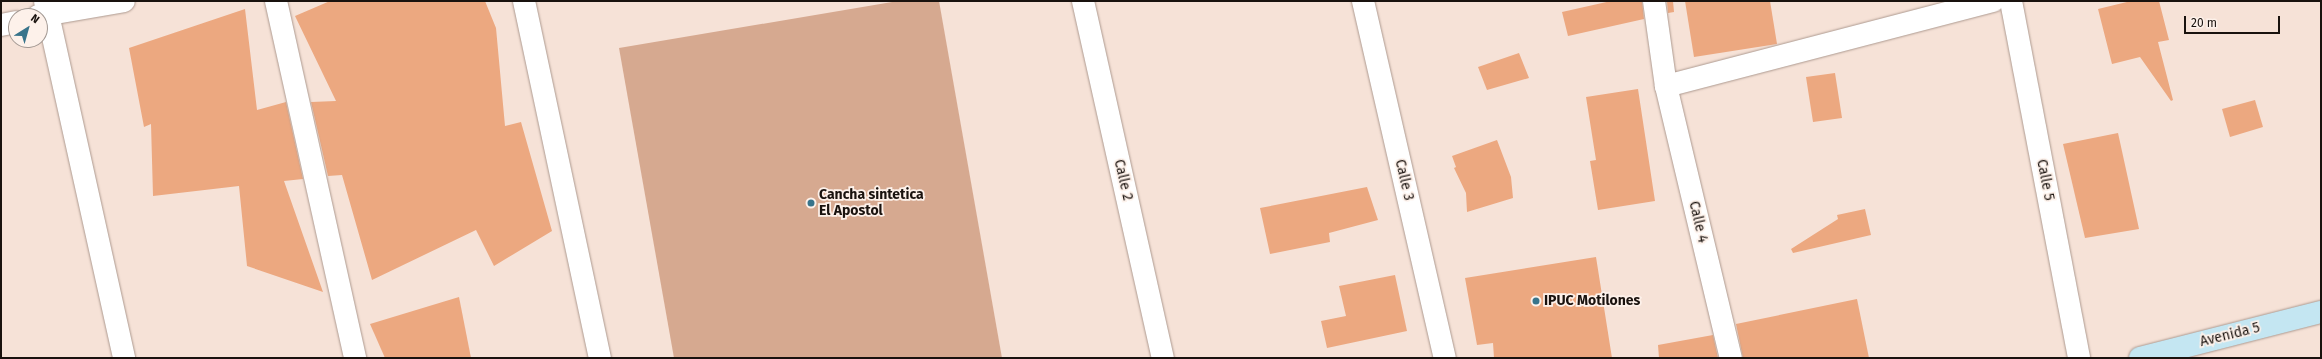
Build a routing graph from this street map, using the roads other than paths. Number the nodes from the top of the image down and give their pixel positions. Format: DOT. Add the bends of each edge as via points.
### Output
graph roads {
  1 [pos="124,1"];
  2 [pos="276,1"];
  3 [pos="524,1"];
  4 [pos="1082,1"];
  5 [pos="1363,1"];
  6 [pos="1654,1"];
  7 [pos="1993,1"];
  8 [pos="2011,1"];
  9 [pos="48,10"];
  10 [pos="48,27"];
  11 [pos="1666,86"];
  12 [pos="2321,312"];
  13 [pos="124,358"];
  14 [pos="355,358"];
  15 [pos="600,358"];
  16 [pos="1163,358"];
  17 [pos="1445,358"];
  18 [pos="1731,358"];
  19 [pos="2079,358"];
  20 [pos="2140,358"];
  1 -- 9 [label="street"];
  2 -- 14 [label="street"];
  3 -- 15 [label="street"];
  4 -- 16 [label="street, Calle 2"];
  5 -- 17 [label="street, Calle 3"];
  6 -- 11 [label="street, Calle 4"];
  7 -- 11 [label="street"];
  8 -- 19 [label="street, Calle 5"];
  10 -- 13 [label="street"];
  11 -- 18 [label="street, Calle 4"];
  12 -- 20 [label="street, Avenida 5"];
}
